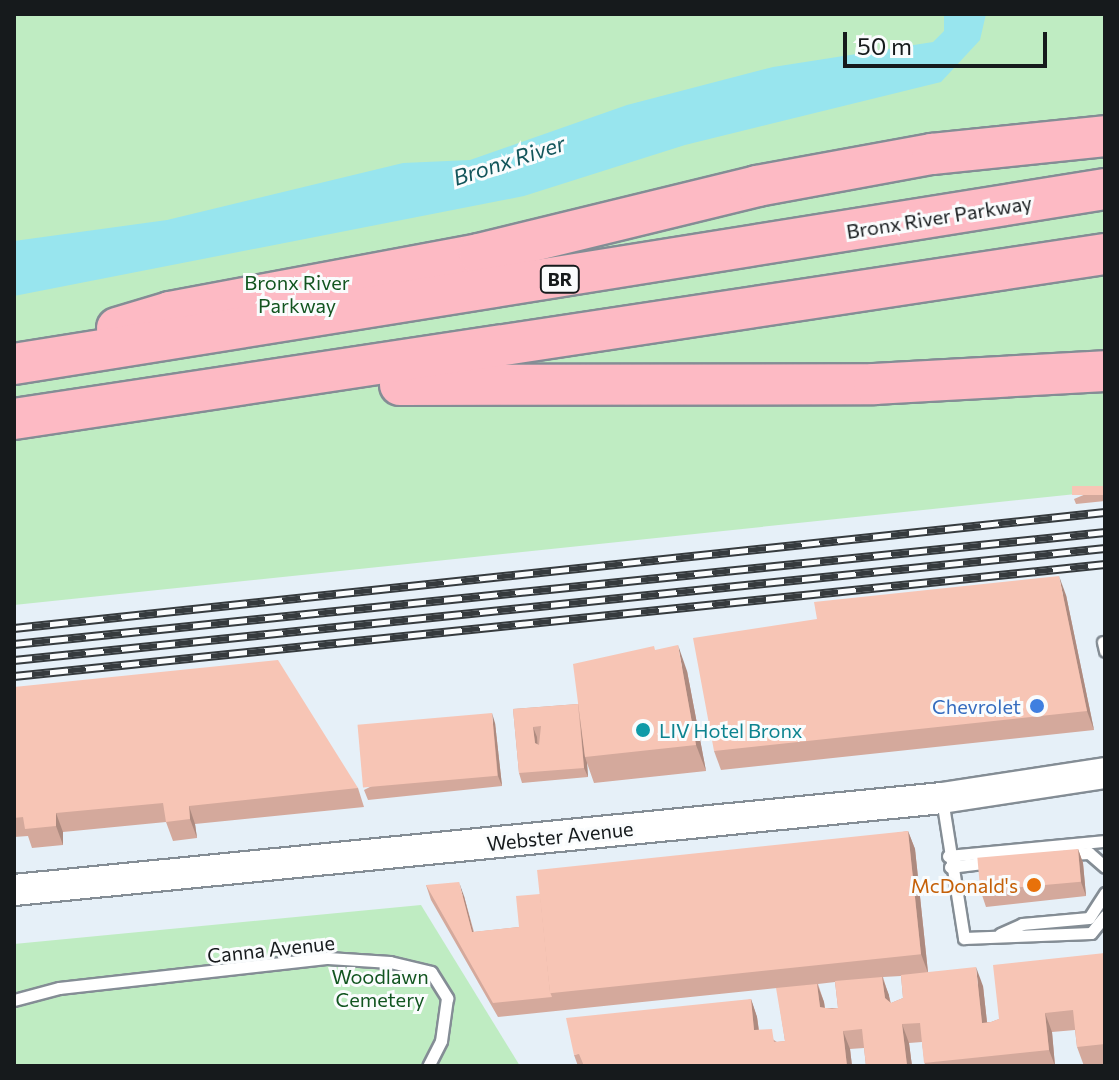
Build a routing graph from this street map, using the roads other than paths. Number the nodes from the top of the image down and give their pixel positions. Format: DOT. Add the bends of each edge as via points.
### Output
graph roads {
  1 [pos="1105,136"];
  2 [pos="1105,189"];
  3 [pos="1105,254"];
  4 [pos="27,362"];
  5 [pos="1105,371"];
  6 [pos="176,396"];
  7 [pos="14,419"];
  8 [pos="1105,773"];
  9 [pos="942,798"];
  10 [pos="1105,841"];
  11 [pos="949,862"];
  12 [pos="1105,867"];
  13 [pos="14,890"];
  14 [pos="1105,893"];
  15 [pos="1105,916"];
  16 [pos="992,937"];
  17 [pos="14,1000"];
  18 [pos="428,1066"];
  1 -- 4 [label="highway" via="932,154 757,186 479,254 170,312"];
  2 -- 4 [label="highway, Bronx River Parkway / BR"];
  3 -- 6 [label="highway"];
  5 -- 6 [label="highway" via="874,384 455,382"];
  6 -- 7 [label="highway"];
  8 -- 9 [label="main road, Webster Avenue"];
  9 -- 11 [label="lane"];
  9 -- 13 [label="main road, Webster Avenue"];
  10 -- 11 [label="lane"];
  11 -- 12 [label="lane" via="1089,853"];
  11 -- 16 [label="lane" via="964,938"];
  14 -- 16 [label="lane" via="1089,918 1022,924"];
  15 -- 16 [label="lane" via="1091,933"];
  17 -- 18 [label="lane, Canna Avenue" via="59,988 328,958 390,962 431,972 447,998 441,1041"];
}
